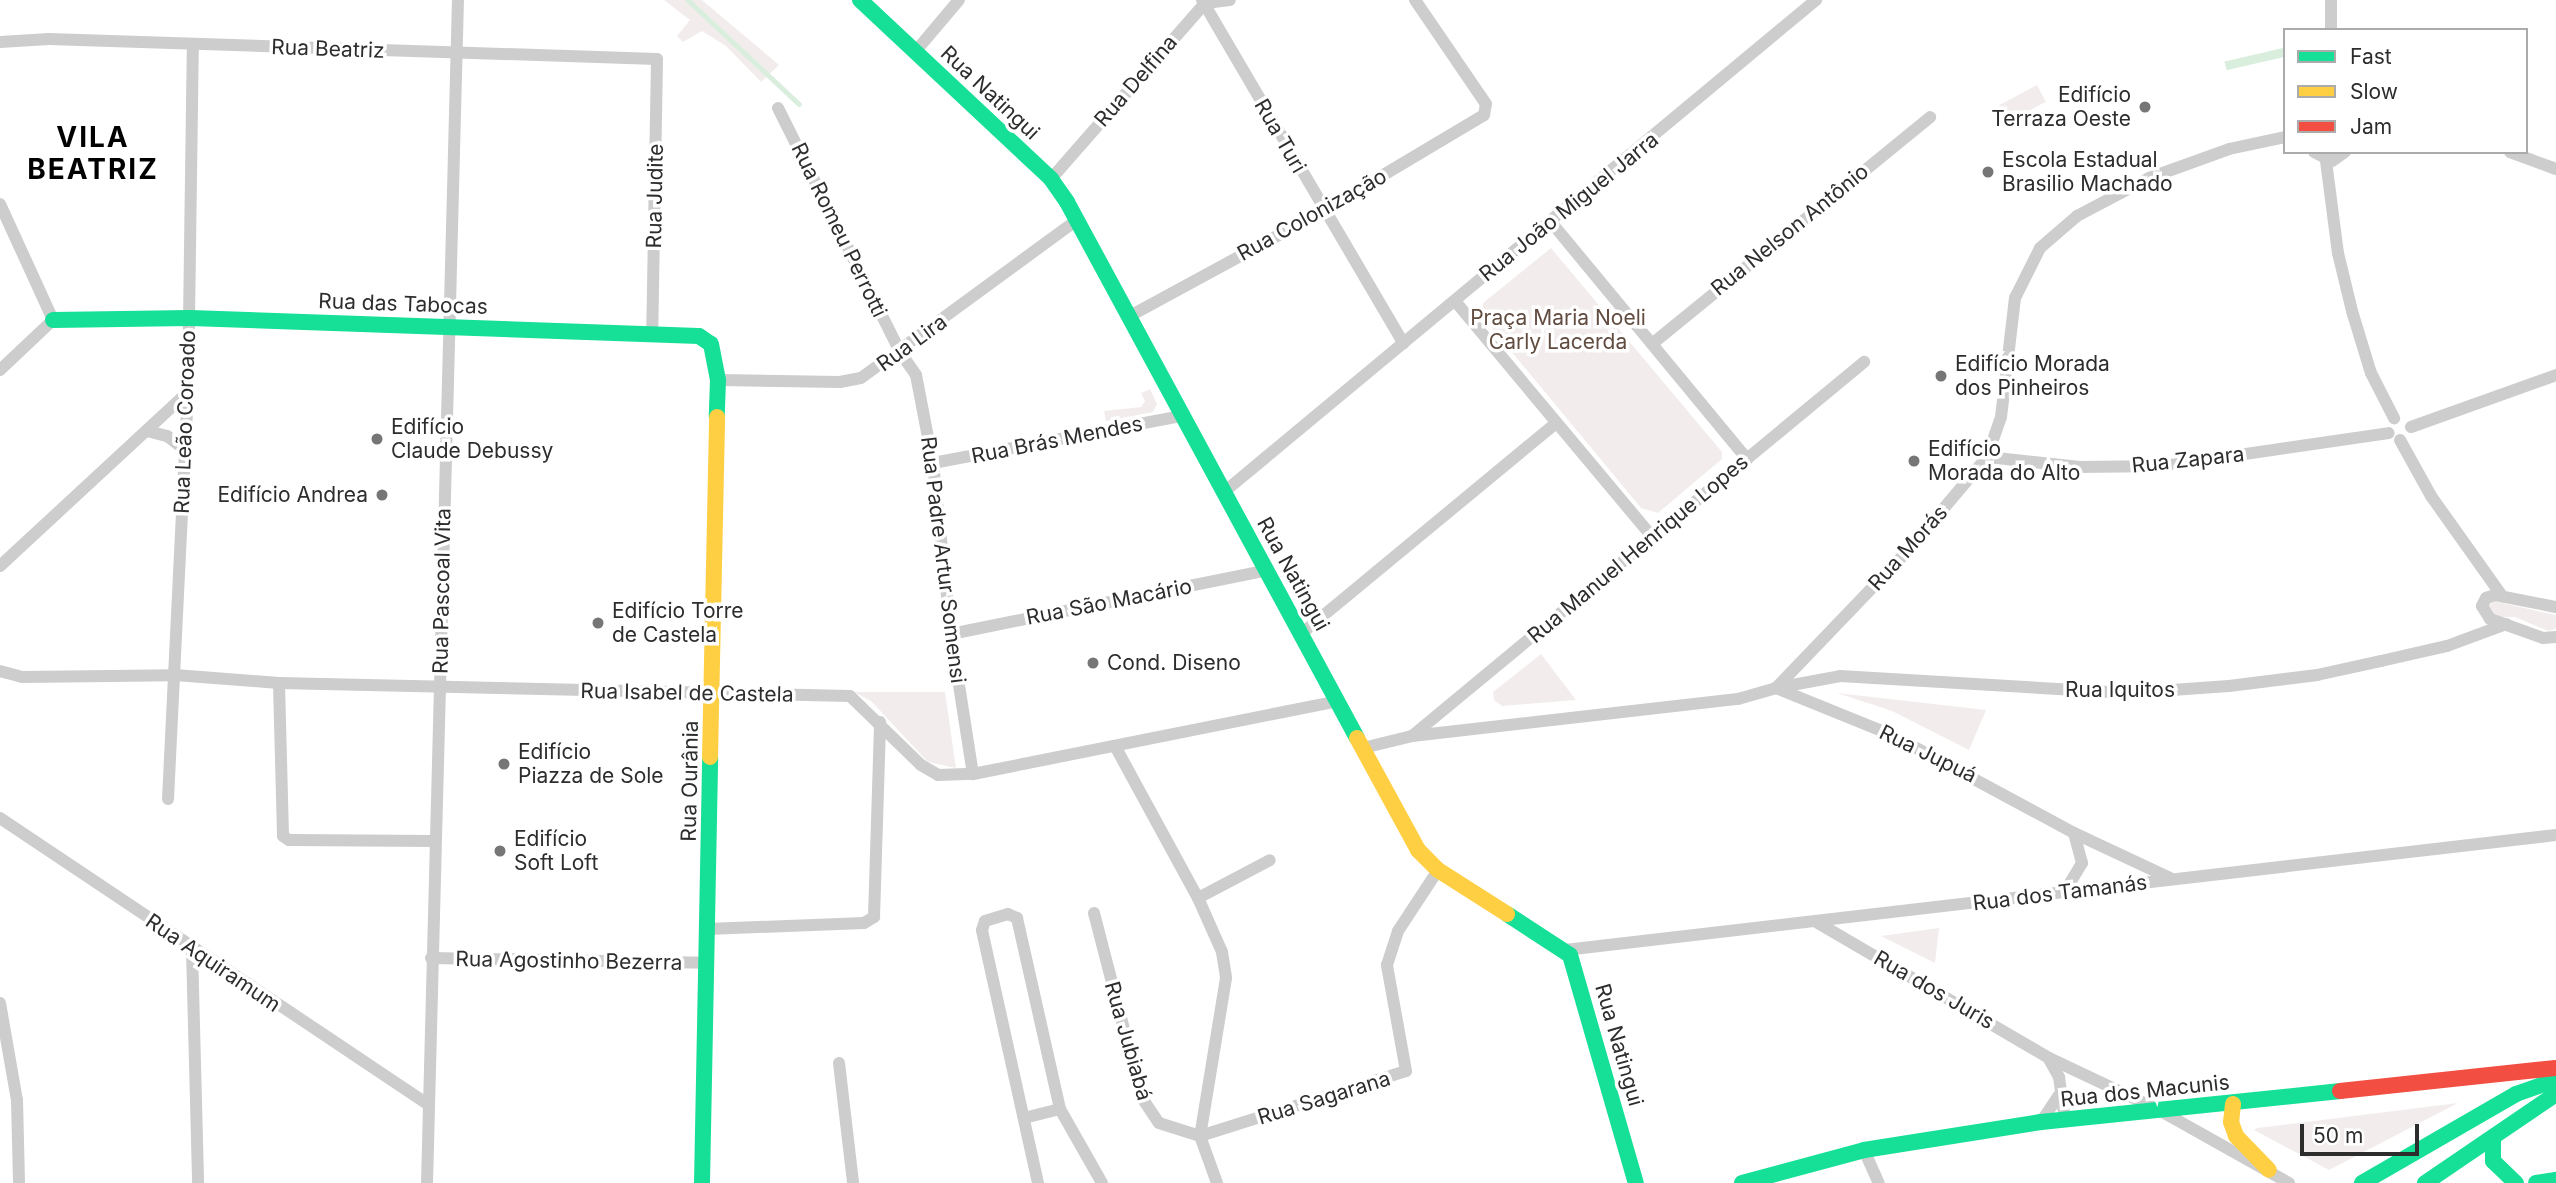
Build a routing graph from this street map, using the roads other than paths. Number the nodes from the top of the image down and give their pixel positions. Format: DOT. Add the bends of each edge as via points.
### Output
graph roads {
  1 [pos="458,0"];
  2 [pos="860,0"];
  3 [pos="959,0"];
  4 [pos="1230,0"];
  5 [pos="1415,0"];
  6 [pos="1816,0"];
  7 [pos="2331,0"];
  8 [pos="1203,2"];
  9 [pos="2331,28"];
  10 [pos="0,43"];
  11 [pos="193,46"];
  12 [pos="915,51"];
  13 [pos="457,53"];
  14 [pos="657,60"];
  15 [pos="778,108"];
  16 [pos="1930,117"];
  17 [pos="2283,137"];
  18 [pos="2317,154"];
  19 [pos="2341,154"];
  20 [pos="2515,154"];
  21 [pos="2326,161"];
  22 [pos="2556,169"];
  23 [pos="1051,179"];
  24 [pos="1,211"];
  25 [pos="1322,211"];
  26 [pos="1077,220"];
  27 [pos="1551,222"];
  28 [pos="1455,301"];
  29 [pos="1128,317"];
  30 [pos="190,318"];
  31 [pos="53,320"];
  32 [pos="447,326"];
  33 [pos="652,332"];
  34 [pos="1403,343"];
  35 [pos="1652,344"];
  36 [pos="900,352"];
  37 [pos="1864,362"];
  38 [pos="0,370"];
  39 [pos="2556,375"];
  40 [pos="718,380"];
  41 [pos="188,392"];
  42 [pos="1181,416"];
  43 [pos="2394,418"];
  44 [pos="1556,423"];
  45 [pos="2411,427"];
  46 [pos="147,431"];
  47 [pos="2394,436"];
  48 [pos="184,449"];
  49 [pos="1987,457"];
  50 [pos="1747,459"];
  51 [pos="933,463"];
  52 [pos="1224,492"];
  53 [pos="1652,537"];
  54 [pos="0,566"];
  55 [pos="1267,570"];
  56 [pos="2487,576"];
  57 [pos="2502,596"];
  58 [pos="2486,598"];
  59 [pos="2555,606"];
  60 [pos="2482,612"];
  61 [pos="2506,624"];
  62 [pos="951,634"];
  63 [pos="1301,634"];
  64 [pos="2550,638"];
  65 [pos="2461,641"];
  66 [pos="2556,646"];
  67 [pos="0,671"];
  68 [pos="175,675"];
  69 [pos="279,682"];
  70 [pos="441,686"];
  71 [pos="1776,688"];
  72 [pos="713,695"];
  73 [pos="1337,701"];
  74 [pos="880,722"];
  75 [pos="1412,736"];
  76 [pos="1115,746"];
  77 [pos="1363,748"];
  78 [pos="973,774"];
  79 [pos="169,799"];
  80 [pos="0,818"];
  81 [pos="2074,833"];
  82 [pos="2556,835"];
  83 [pos="435,841"];
  84 [pos="1270,860"];
  85 [pos="1438,870"];
  86 [pos="2170,878"];
  87 [pos="2064,893"];
  88 [pos="1198,898"];
  89 [pos="1094,913"];
  90 [pos="1818,923"];
  91 [pos="708,929"];
  92 [pos="192,949"];
  93 [pos="1565,950"];
  94 [pos="431,958"];
  95 [pos="707,963"];
  96 [pos="0,1003"];
  97 [pos="2049,1058"];
  98 [pos="839,1063"];
  99 [pos="2556,1068"];
  100 [pos="2556,1080"];
  101 [pos="2556,1094"];
  102 [pos="2059,1096"];
  103 [pos="2233,1104"];
  104 [pos="429,1105"];
  105 [pos="1060,1108"];
  106 [pos="2158,1110"];
  107 [pos="1024,1118"];
  108 [pos="2065,1120"];
  109 [pos="2041,1122"];
  110 [pos="1200,1136"];
  111 [pos="2493,1139"];
  112 [pos="1864,1150"];
  113 [pos="2269,1170"];
  114 [pos="2556,1180"];
  115 [pos="19,1183"];
  116 [pos="198,1183"];
  117 [pos="427,1183"];
  118 [pos="702,1183"];
  119 [pos="853,1183"];
  120 [pos="1038,1183"];
  121 [pos="1102,1183"];
  122 [pos="1217,1183"];
  123 [pos="1636,1183"];
  124 [pos="1742,1183"];
  125 [pos="1879,1183"];
  126 [pos="2289,1183"];
  127 [pos="2362,1183"];
  128 [pos="2424,1183"];
  129 [pos="2516,1183"];
  130 [pos="2536,1183"];
  1 -- 13 [label="street, Rua Pascoal Vita"];
  2 -- 12 [label="main road, Rua Natingui"];
  3 -- 12 [label="street"];
  4 -- 8 [label="street"];
  5 -- 25 [label="street, Rua Colonização" via="1486,104 1478,120"];
  6 -- 27 [label="street, Rua João Miguel Jarra"];
  7 -- 9 [label="street"];
  8 -- 23 [label="street, Rua Delfina"];
  8 -- 25 [label="street, Rua Turi"];
  10 -- 11 [label="street, Rua Beatriz" via="49,39"];
  11 -- 13 [label="street, Rua Beatriz"];
  11 -- 30 [label="street, Rua Leão Coroado"];
  12 -- 23 [label="main road, Rua Natingui"];
  13 -- 14 [label="street, Rua Beatriz"];
  13 -- 32 [label="street, Rua Pascoal Vita"];
  14 -- 33 [label="street, Rua Judite"];
  15 -- 36 [label="street, Rua Romeu Perrotti"];
  16 -- 35 [label="street, Rua Nelson Antônio"];
  17 -- 49 [label="street, Rua Morás" via="2229,149 2149,178 2077,216 2040,248 2015,298 2001,417"];
  18 -- 21 [label="street"];
  19 -- 21 [label="street"];
  20 -- 22 [label="street"];
  21 -- 43 [label="street" via="2338,253 2352,311 2371,373"];
  23 -- 26 [label="main road, Rua Natingui"];
  24 -- 31 [label="street"];
  25 -- 29 [label="street, Rua Colonização"];
  25 -- 34 [label="street, Rua Turi"];
  26 -- 29 [label="main road, Rua Natingui"];
  26 -- 36 [label="street, Rua Lira"];
  27 -- 28 [label="street, Rua João Miguel Jarra"];
  27 -- 35 [label="street"];
  28 -- 34 [label="street, Rua João Miguel Jarra"];
  28 -- 44 [label="street"];
  29 -- 42 [label="main road, Rua Natingui"];
  30 -- 31 [label="main road, Rua das Tabocas"];
  30 -- 32 [label="main road, Rua das Tabocas"];
  30 -- 41 [label="street, Rua Leão Coroado"];
  31 -- 38 [label="street"];
  32 -- 33 [label="main road, Rua das Tabocas"];
  32 -- 70 [label="street, Rua Pascoal Vita"];
  33 -- 40 [label="main road, Rua das Tabocas" via="705,339 713,349"];
  34 -- 52 [label="street, Rua João Miguel Jarra"];
  35 -- 50 [label="street"];
  36 -- 40 [label="street, Rua Lira" via="861,379"];
  36 -- 51 [label="street, Rua Padre Artur Somensi" via="916,374"];
  37 -- 50 [label="street, Rua Manuel Henrique Lopes"];
  39 -- 45 [label="street"];
  40 -- 72 [label="main road, Rua Ourânia"];
  41 -- 46 [label="street"];
  41 -- 48 [label="street, Rua Leão Coroado"];
  42 -- 51 [label="street, Rua Brás Mendes"];
  42 -- 52 [label="main road, Rua Natingui"];
  43 -- 45 [label="street" via="2405,418"];
  43 -- 47 [label="street"];
  44 -- 53 [label="street"];
  44 -- 63 [label="street"];
  45 -- 47 [label="street"];
  46 -- 48 [label="street" via="167,436"];
  46 -- 54 [label="street"];
  47 -- 49 [label="street, Rua Zapara" via="2163,466 2079,467"];
  47 -- 56 [label="street"];
  48 -- 68 [label="street, Rua Leão Coroado"];
  49 -- 71 [label="street, Rua Morás" via="1912,546"];
  50 -- 53 [label="street, Rua Manuel Henrique Lopes"];
  51 -- 62 [label="street, Rua Padre Artur Somensi"];
  52 -- 55 [label="main road, Rua Natingui"];
  53 -- 75 [label="street, Rua Manuel Henrique Lopes"];
  55 -- 62 [label="street, Rua São Macário"];
  55 -- 63 [label="main road, Rua Natingui"];
  56 -- 57 [label="street"];
  56 -- 58 [label="street"];
  57 -- 58 [label="street"];
  57 -- 59 [label="street"];
  58 -- 60 [label="street"];
  60 -- 61 [label="street"];
  60 -- 65 [label="street"];
  61 -- 64 [label="street"];
  61 -- 65 [label="street, Rua Iquitos"];
  62 -- 78 [label="street, Rua Padre Artur Somensi"];
  63 -- 73 [label="main road, Rua Natingui"];
  64 -- 66 [label="street"];
  65 -- 71 [label="street, Rua Iquitos" via="2317,676 2130,693 1840,677"];
  67 -- 68 [label="street, Rua Isabel de Castela" via="22,677"];
  68 -- 69 [label="street, Rua Isabel de Castela"];
  68 -- 79 [label="street, Rua Leão Coroado"];
  69 -- 70 [label="street, Rua Isabel de Castela"];
  69 -- 83 [label="street" via="283,836 289,840"];
  70 -- 72 [label="street, Rua Isabel de Castela"];
  70 -- 83 [label="street, Rua Pascoal Vita"];
  71 -- 75 [label="street" via="1738,699"];
  71 -- 81 [label="street, Rua Jupuá" via="1894,736"];
  72 -- 74 [label="street, Rua Isabel de Castela" via="850,696"];
  72 -- 91 [label="main road, Rua Ourânia"];
  73 -- 76 [label="street, Rua Isabel de Castela"];
  73 -- 77 [label="main road, Rua Natingui"];
  74 -- 78 [label="street, Rua Isabel de Castela" via="932,773"];
  74 -- 91 [label="street" via="874,917 864,923"];
  75 -- 77 [label="street"];
  76 -- 78 [label="street, Rua Isabel de Castela"];
  76 -- 88 [label="street"];
  77 -- 85 [label="main road, Rua Natingui" via="1409,835"];
  80 -- 92 [label="street, Rua Aquiramum"];
  81 -- 86 [label="street, Rua Jupuá"];
  81 -- 87 [label="street" via="2082,863"];
  82 -- 86 [label="street, Rua dos Tamanás"];
  83 -- 94 [label="street, Rua Pascoal Vita"];
  84 -- 88 [label="street"];
  85 -- 93 [label="main road, Rua Natingui"];
  85 -- 110 [label="street, Rua Sagarana" via="1398,931 1387,965 1392,1009 1409,1064 1403,1074"];
  86 -- 87 [label="street, Rua dos Tamanás"];
  87 -- 90 [label="street, Rua dos Tamanás"];
  88 -- 110 [label="street" via="1222,952 1226,978"];
  89 -- 110 [label="street, Rua Jubiabá" via="1142,1098 1159,1123"];
  90 -- 93 [label="street, Rua dos Tamanás"];
  90 -- 97 [label="street, Rua dos Juris"];
  91 -- 95 [label="main road, Rua Ourânia"];
  92 -- 104 [label="street, Rua Aquiramum"];
  92 -- 116 [label="street"];
  93 -- 123 [label="main road, Rua Natingui" via="1574,962"];
  94 -- 95 [label="street, Rua Agostinho Bezerra"];
  94 -- 104 [label="street, Rua Pascoal Vita"];
  95 -- 118 [label="main road, Rua Ourânia"];
  96 -- 115 [label="street" via="17,1100"];
  97 -- 102 [label="street" via="2059,1077"];
  97 -- 106 [label="street, Rua dos Juris"];
  98 -- 119 [label="street"];
  99 -- 103 [label="main road, Rua dos Macunis"];
  100 -- 127 [label="main road" via="2516,1094"];
  101 -- 111 [label="main road"];
  102 -- 108 [label="street"];
  102 -- 109 [label="street"];
  103 -- 106 [label="main road, Rua dos Macunis"];
  103 -- 113 [label="main road" via="2231,1122 2236,1136"];
  104 -- 117 [label="street, Rua Pascoal Vita"];
  105 -- 107 [label="street"];
  105 -- 107 [label="street" via="1017,918 1008,914 985,922 982,930"];
  105 -- 121 [label="street"];
  106 -- 108 [label="main road, Rua dos Macunis"];
  106 -- 113 [label="street, Rua dos Juris"];
  107 -- 120 [label="street"];
  108 -- 109 [label="main road, Rua dos Macunis"];
  109 -- 112 [label="main road, Rua dos Macunis"];
  110 -- 122 [label="street"];
  111 -- 128 [label="main road"];
  111 -- 129 [label="main road" via="2493,1161"];
  112 -- 124 [label="main road, Rua dos Macunis"];
  112 -- 125 [label="street"];
  113 -- 126 [label="street, Rua dos Juris"];
  114 -- 130 [label="main road"];
}
